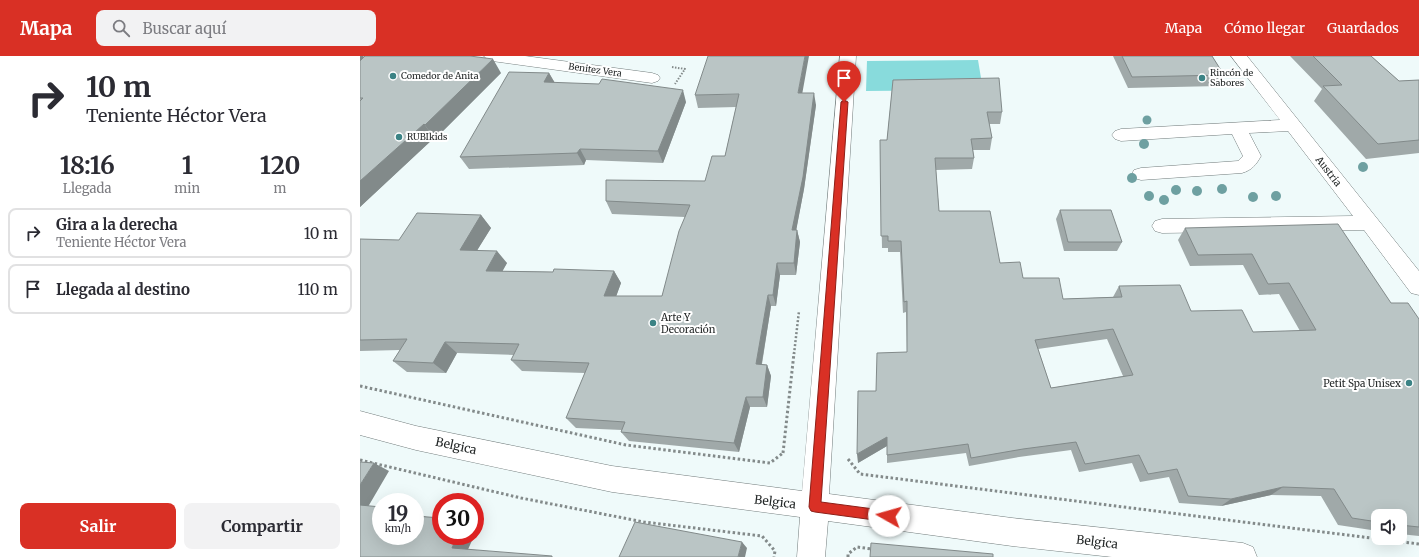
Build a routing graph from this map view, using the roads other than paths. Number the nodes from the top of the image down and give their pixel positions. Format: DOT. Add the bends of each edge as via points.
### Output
graph roads {
  1 [pos="492,56"];
  2 [pos="848,56"];
  3 [pos="1239,56"];
  4 [pos="652,78"];
  5 [pos="1293,125"];
  6 [pos="1238,129"];
  7 [pos="1121,135"];
  8 [pos="1141,174"];
  9 [pos="1369,223"];
  10 [pos="1162,226"];
  11 [pos="1419,287"];
  12 [pos="360,423"];
  13 [pos="815,507"];
  14 [pos="810,557"];
  15 [pos="1243,557"];
  1 -- 4 [label="street, Benitez Vera"];
  2 -- 13 [label="street"];
  3 -- 5 [label="street, Austria"];
  5 -- 6 [label="street"];
  5 -- 9 [label="street, Austria"];
  6 -- 7 [label="street"];
  6 -- 8 [label="street" via="1252,156 1242,167"];
  9 -- 10 [label="street"];
  9 -- 11 [label="street, Austria"];
  12 -- 13 [label="street, Belgica" via="416,438 612,480"];
  13 -- 14 [label="street"];
  13 -- 15 [label="street, Belgica"];
}
